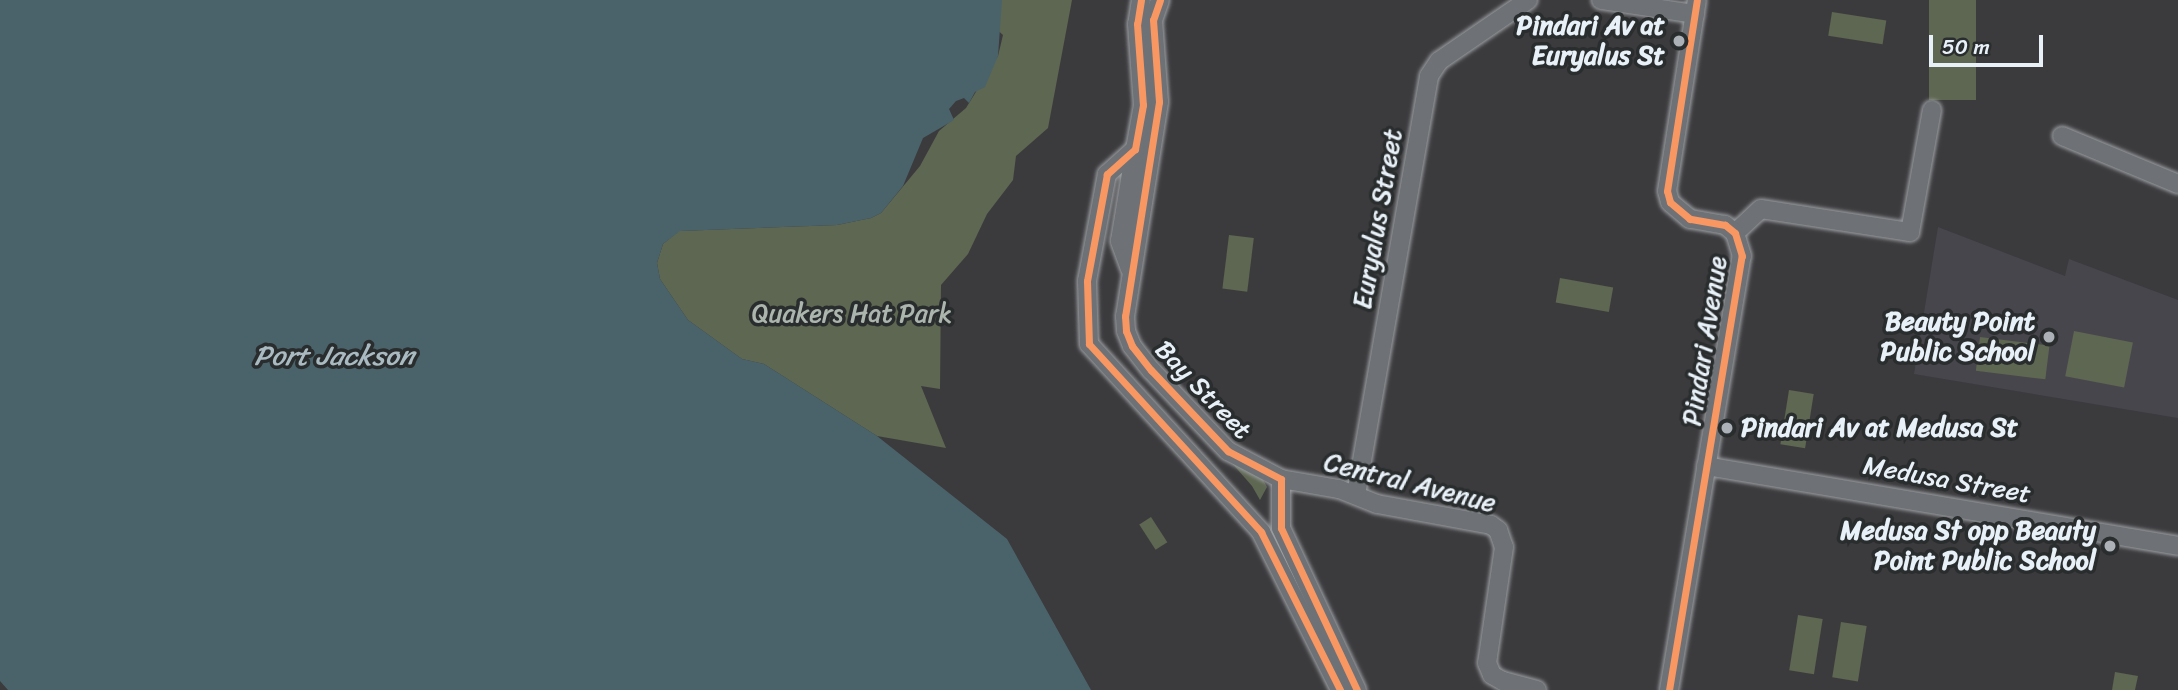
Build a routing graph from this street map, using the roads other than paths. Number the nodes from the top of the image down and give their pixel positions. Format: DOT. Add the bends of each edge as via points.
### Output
graph roads {
  1 [pos="1141,0"];
  2 [pos="1160,0"];
  3 [pos="1528,0"];
  4 [pos="1601,0"];
  5 [pos="1696,7"];
  6 [pos="1932,110"];
  7 [pos="2063,136"];
  8 [pos="1135,149"];
  9 [pos="2178,184"];
  10 [pos="1735,233"];
  11 [pos="1131,272"];
  12 [pos="1706,466"];
  13 [pos="1281,480"];
  14 [pos="1356,495"];
  15 [pos="2178,546"];
  16 [pos="1340,690"];
  17 [pos="1357,690"];
  18 [pos="1537,690"];
  19 [pos="1669,690"];
  1 -- 8 [label="street, Bay Street" via="1137,24 1143,106"];
  2 -- 11 [label="street, Bay Street" via="1153,20 1158,102"];
  3 -- 14 [label="street, Euryalus Street" via="1439,61 1429,76"];
  4 -- 5 [label="street"];
  5 -- 10 [label="street, Pindari Avenue" via="1667,191 1678,211 1690,219 1725,225"];
  6 -- 10 [label="street" via="1910,232 1761,209"];
  7 -- 9 [label="street"];
  8 -- 11 [label="street, Bay Street" via="1119,240"];
  8 -- 16 [label="street, Bay Street" via="1107,174 1087,281 1089,344 1261,532"];
  10 -- 12 [label="street, Pindari Avenue" via="1742,256"];
  11 -- 13 [label="street, Bay Street" via="1125,316 1132,346 1228,451"];
  12 -- 15 [label="street, Medusa Street"];
  12 -- 19 [label="street, Pindari Avenue"];
  13 -- 14 [label="street, Central Avenue"];
  13 -- 17 [label="street" via="1281,528"];
  14 -- 18 [label="street, Central Avenue" via="1377,505 1498,530 1504,547 1487,663 1492,675 1503,681"];
}
